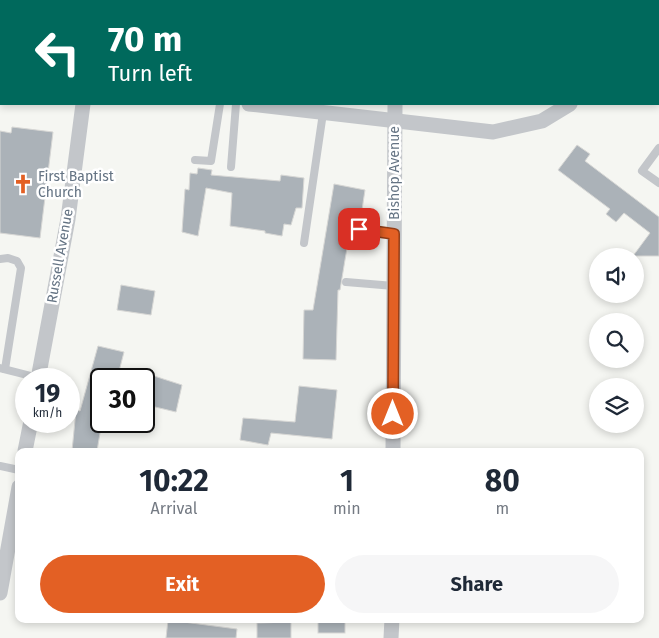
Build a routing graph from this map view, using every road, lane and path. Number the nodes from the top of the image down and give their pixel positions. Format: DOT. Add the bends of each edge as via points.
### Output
graph roads {
  1 [pos="83,105"];
  2 [pos="220,105"];
  3 [pos="236,105"];
  4 [pos="257,105"];
  5 [pos="395,105"];
  6 [pos="568,105"];
  7 [pos="323,113"];
  8 [pos="394,122"];
  9 [pos="659,148"];
  10 [pos="195,160"];
  11 [pos="231,167"];
  12 [pos="659,183"];
  13 [pos="359,229"];
  14 [pos="394,234"];
  15 [pos="304,243"];
  16 [pos="0,259"];
  17 [pos="346,282"];
  18 [pos="394,286"];
  19 [pos="3,368"];
  20 [pos="40,368"];
  21 [pos="29,433"];
  22 [pos="26,448"];
  23 [pos="393,448"];
  24 [pos="0,466"];
  25 [pos="15,469"];
  26 [pos="15,509"];
  27 [pos="0,593"];
  28 [pos="392,623"];
  29 [pos="391,638"];
  1 -- 20 [label="street, Russell Avenue" via="68,219"];
  2 -- 10 [label="lane" via="211,161"];
  3 -- 11 [label="lane"];
  4 -- 7 [label="street"];
  5 -- 8 [label="street, Bishop Avenue"];
  6 -- 8 [label="street" via="542,121 493,132"];
  7 -- 8 [label="street"];
  7 -- 15 [label="lane"];
  8 -- 14 [label="street, Bishop Avenue"];
  9 -- 12 [label="lane" via="642,171"];
  13 -- 14 [label="lane"];
  14 -- 18 [label="street, Bishop Avenue"];
  16 -- 19 [label="lane" via="17,261 21,268"];
  17 -- 18 [label="lane"];
  18 -- 23 [label="street, Bishop Avenue"];
  21 -- 22 [label="street"];
  24 -- 25 [label="lane"];
  26 -- 27 [label="street"];
  28 -- 29 [label="street"];
}
